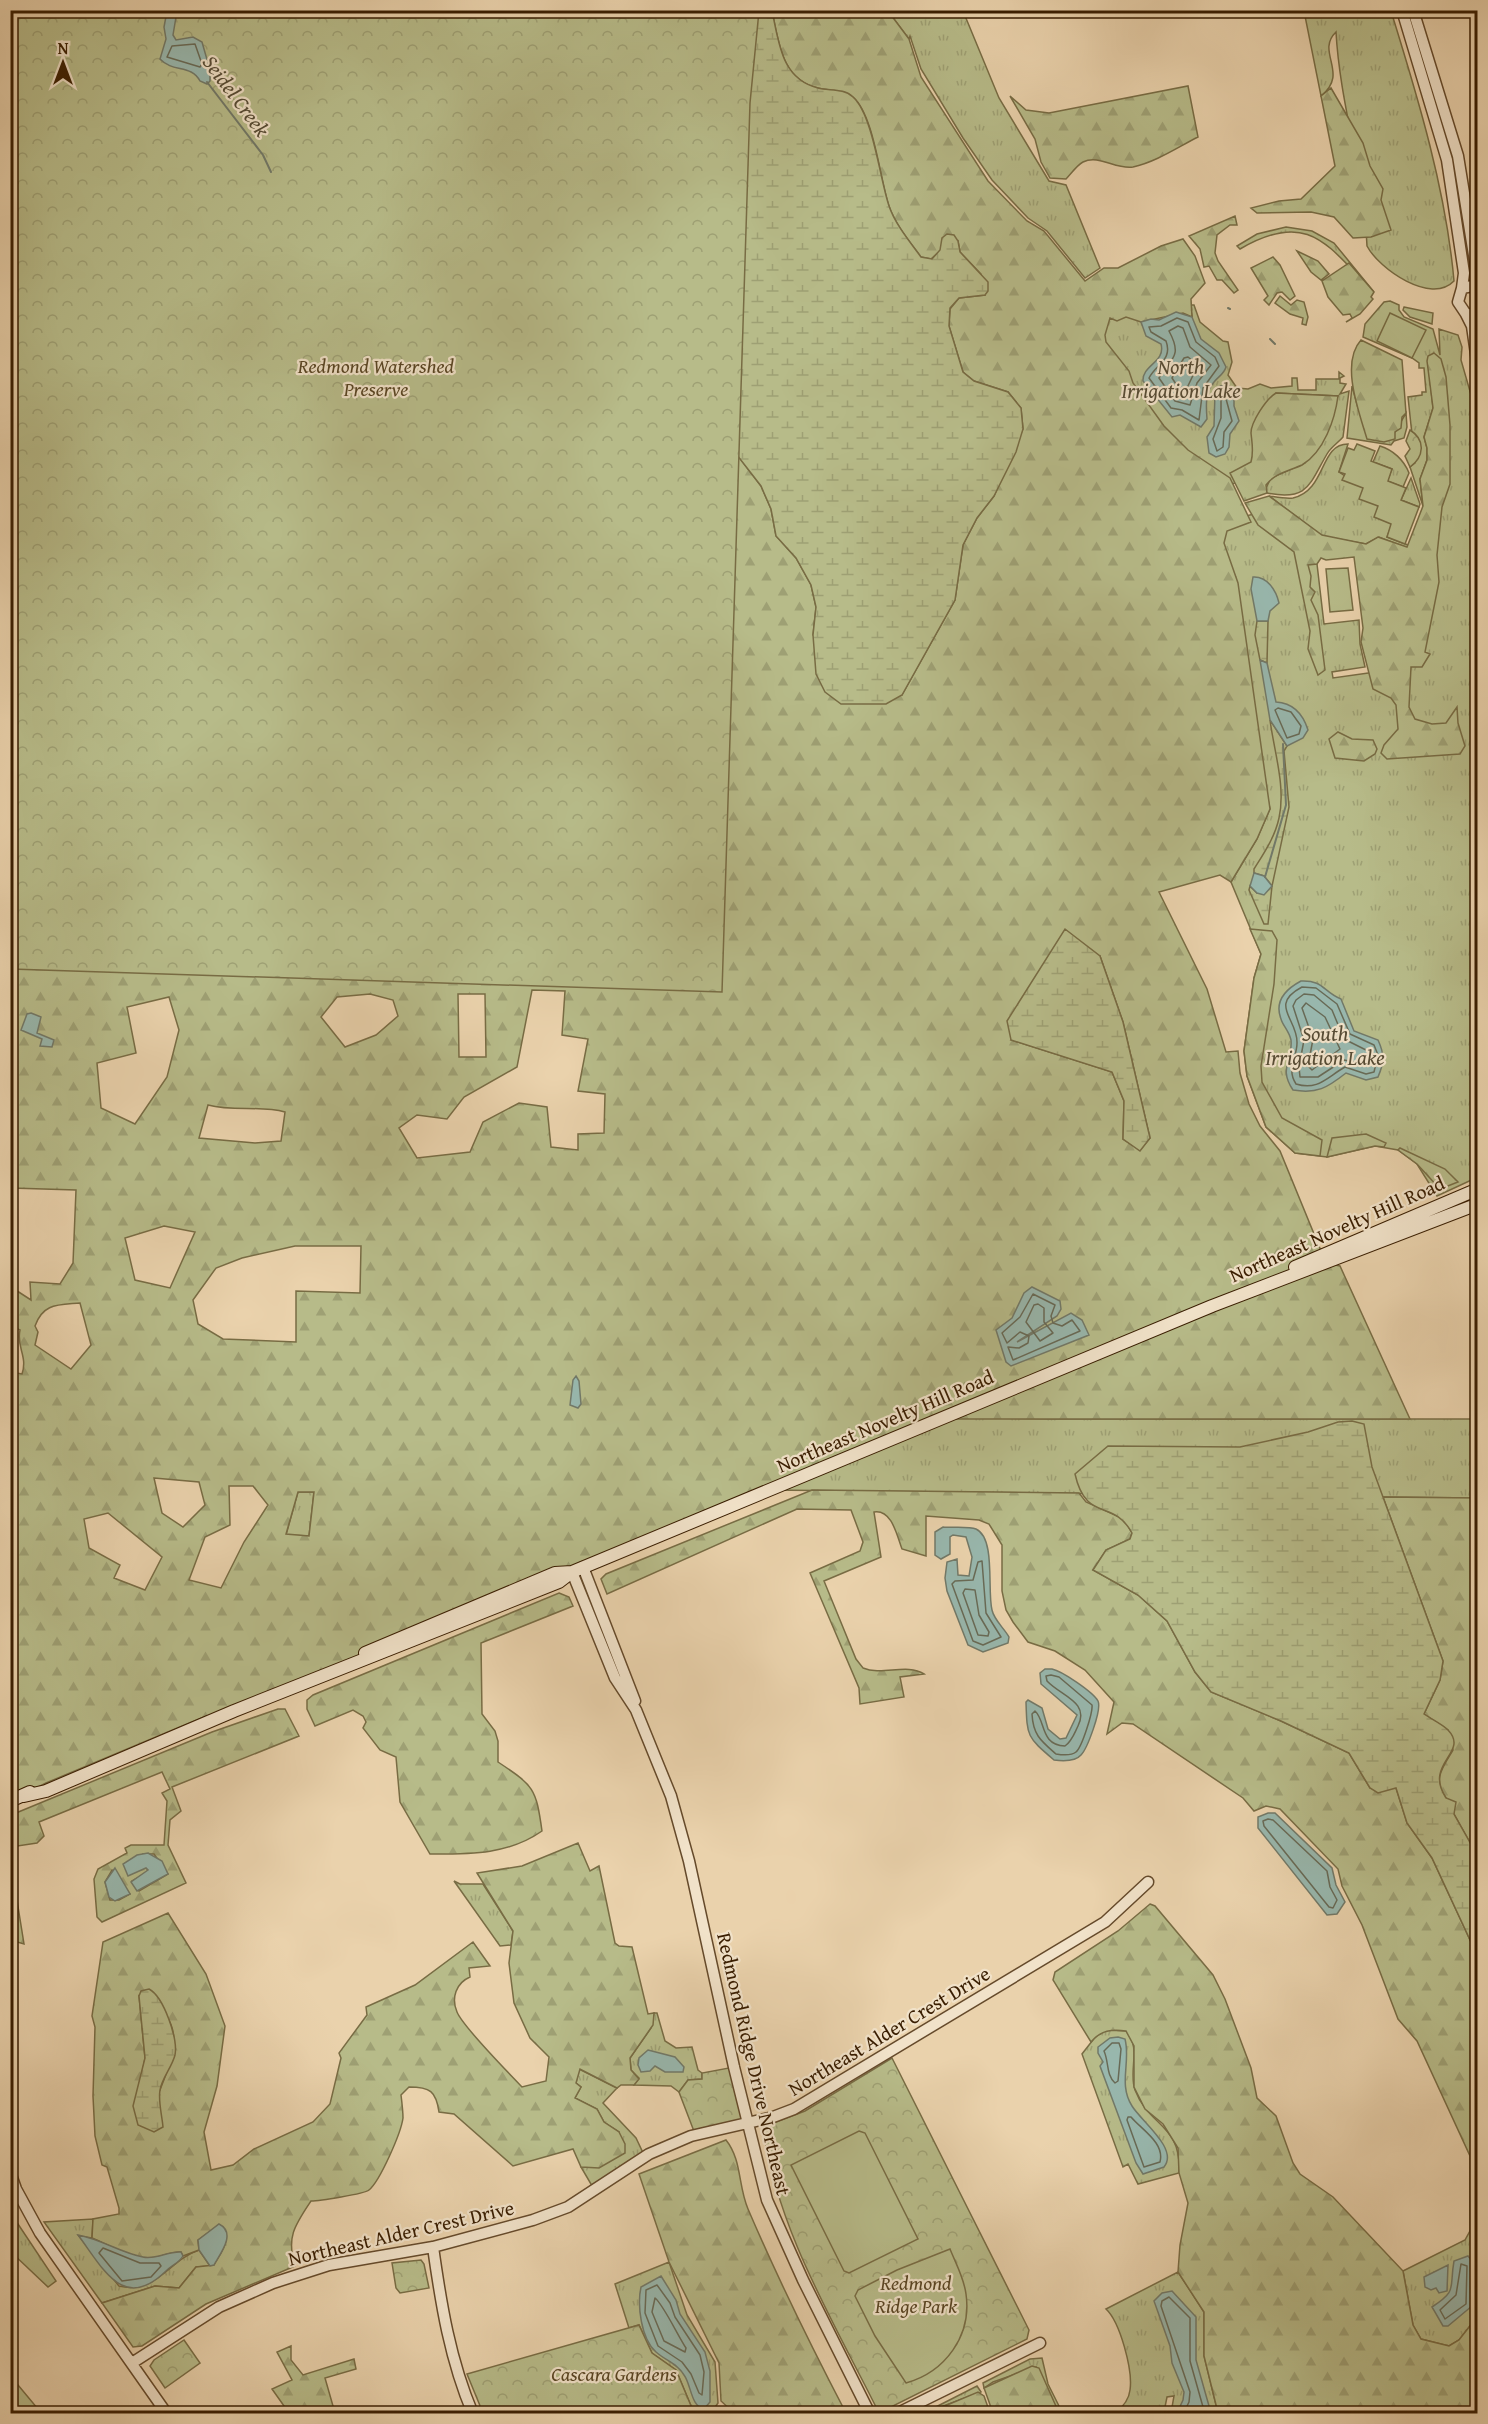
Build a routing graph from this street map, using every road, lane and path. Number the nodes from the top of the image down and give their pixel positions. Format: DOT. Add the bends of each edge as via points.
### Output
graph roads {
  1 [pos="1402,10"];
  2 [pos="1413,10"];
  3 [pos="1478,280"];
  4 [pos="1478,285"];
  5 [pos="1462,288"];
  6 [pos="1472,314"];
  7 [pos="1478,368"];
  8 [pos="1478,1189"];
  9 [pos="1478,1204"];
  10 [pos="1212,1306"];
  11 [pos="578,1570"];
  12 [pos="10,1801"];
  13 [pos="1148,1882"];
  14 [pos="748,2123"];
  15 [pos="10,2172"];
  16 [pos="433,2247"];
  17 [pos="1040,2343"];
  18 [pos="132,2363"];
  19 [pos="167,2414"];
  20 [pos="473,2414"];
  21 [pos="870,2414"];
  22 [pos="896,2414"];
  1 -- 5 [label="street" via="1447,160 1464,273"];
  2 -- 3 [label="street" via="1458,156"];
  4 -- 5 [label="street"];
  5 -- 6 [label="street" via="1458,302"];
  6 -- 7 [label="street"];
  8 -- 10 [label="main road, Northeast Novelty Hill Road"];
  9 -- 10 [label="main road, Northeast Novelty Hill Road"];
  10 -- 11 [label="main road, Northeast Novelty Hill Road"];
  11 -- 12 [label="main road, Northeast Novelty Hill Road" via="559,1582 390,1651 335,1670 57,1786"];
  11 -- 14 [label="street, Redmond Ridge Drive Northeast" via="615,1678 636,1710 671,1796"];
  13 -- 14 [label="street, Northeast Alder Crest Drive" via="1105,1922 818,2096 794,2109"];
  14 -- 16 [label="street, Northeast Alder Crest Drive" via="695,2134 649,2154 568,2206 513,2227"];
  14 -- 21 [label="street, Redmond Ridge Drive Northeast" via="773,2216"];
  15 -- 18 [label="street" via="40,2233"];
  16 -- 18 [label="street, Northeast Alder Crest Drive" via="329,2265 273,2283 219,2307"];
  16 -- 20 [label="street" via="448,2342"];
  17 -- 22 [label="street"];
  18 -- 19 [label="street"];
}
